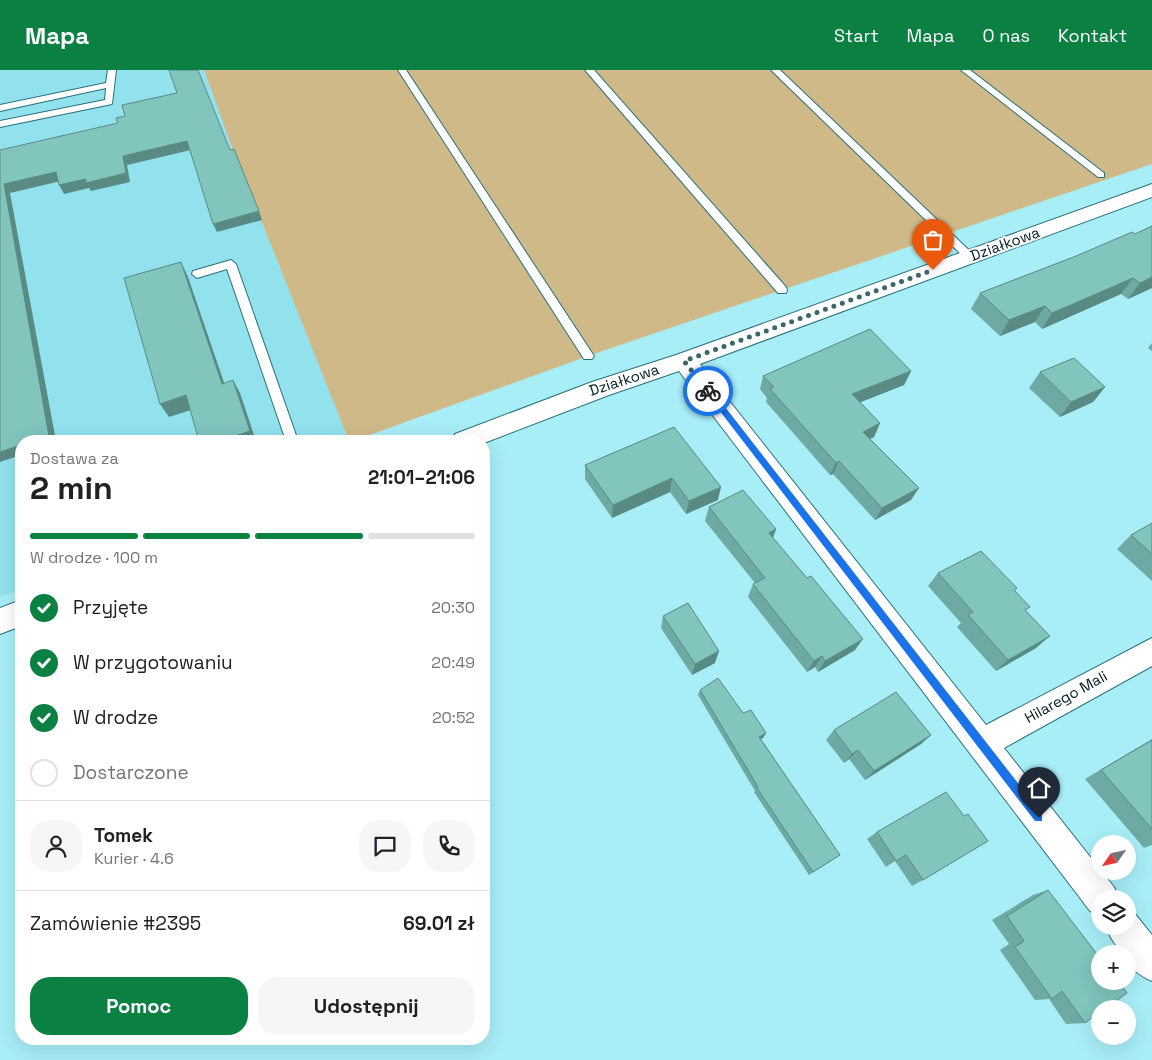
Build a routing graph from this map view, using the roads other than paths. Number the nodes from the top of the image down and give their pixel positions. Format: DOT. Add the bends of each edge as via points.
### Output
graph roads {
  1 [pos="112,70"];
  2 [pos="402,70"];
  3 [pos="589,70"];
  4 [pos="775,70"];
  5 [pos="966,70"];
  6 [pos="109,85"];
  7 [pos="0,108"];
  8 [pos="0,124"];
  9 [pos="1101,175"];
  10 [pos="1152,190"];
  11 [pos="970,256"];
  12 [pos="197,274"];
  13 [pos="782,290"];
  14 [pos="588,356"];
  15 [pos="684,361"];
  16 [pos="290,435"];
  17 [pos="479,435"];
  18 [pos="15,615"];
  19 [pos="0,621"];
  20 [pos="1152,651"];
  21 [pos="981,744"];
  22 [pos="1095,890"];
  23 [pos="1131,935"];
  24 [pos="1152,963"];
  1 -- 6 [label="lane"];
  2 -- 14 [label="lane"];
  3 -- 13 [label="lane"];
  4 -- 11 [label="lane"];
  5 -- 9 [label="lane"];
  6 -- 7 [label="lane"];
  6 -- 8 [label="lane" via="109,102"];
  10 -- 11 [label="street, Działkowa"];
  11 -- 15 [label="street, Działkowa"];
  12 -- 16 [label="lane" via="230,264"];
  15 -- 17 [label="street, Działkowa" via="629,377"];
  15 -- 21 [label="street"];
  18 -- 19 [label="street"];
  20 -- 21 [label="street, Hilarego Mali"];
  21 -- 22 [label="street"];
  23 -- 24 [label="street"];
}
